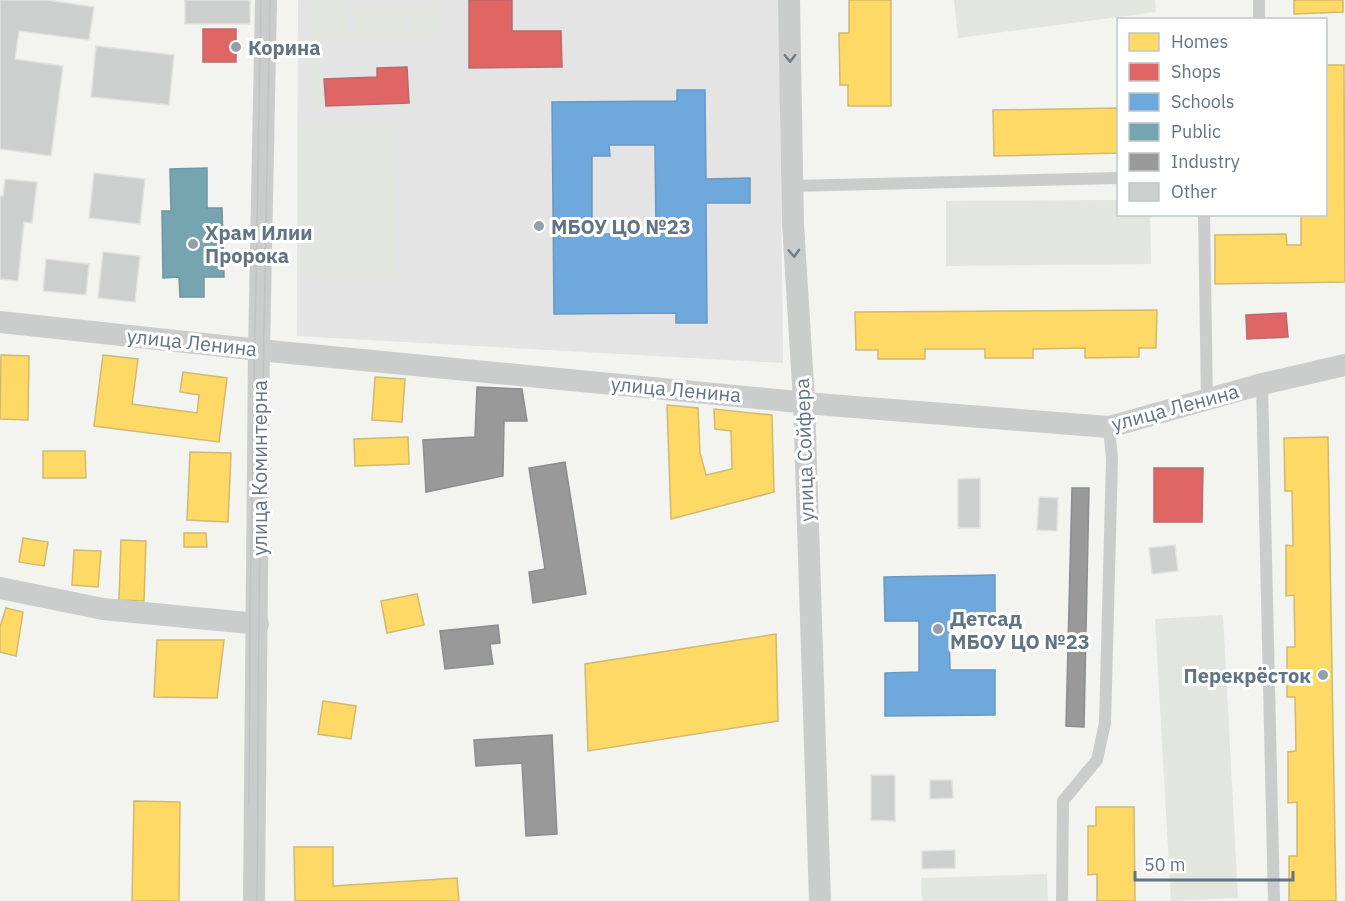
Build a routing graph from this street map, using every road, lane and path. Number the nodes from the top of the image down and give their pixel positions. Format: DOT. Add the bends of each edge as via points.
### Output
graph roads {
  1 [pos="266,0"];
  2 [pos="789,0"];
  3 [pos="1259,0"];
  4 [pos="1259,18"];
  5 [pos="1117,178"];
  6 [pos="792,186"];
  7 [pos="1204,216"];
  8 [pos="0,322"];
  9 [pos="259,350"];
  10 [pos="1345,365"];
  11 [pos="1262,384"];
  12 [pos="1207,400"];
  13 [pos="804,401"];
  14 [pos="1109,427"];
  15 [pos="0,588"];
  16 [pos="258,624"];
  17 [pos="254,901"];
  18 [pos="820,901"];
  19 [pos="1062,901"];
  20 [pos="1274,901"];
  1 -- 9 [label="street, улица Коминтерна"];
  2 -- 6 [label="street, улица Сойфера, one-way"];
  3 -- 4 [label="lane"];
  5 -- 6 [label="lane"];
  6 -- 13 [label="street, улица Сойфера, one-way"];
  7 -- 12 [label="lane"];
  8 -- 9 [label="street, улица Ленина"];
  9 -- 13 [label="street, улица Ленина"];
  9 -- 16 [label="street, улица Коминтерна"];
  10 -- 11 [label="street, улица Ленина"];
  11 -- 12 [label="street, улица Ленина"];
  11 -- 20 [label="lane"];
  12 -- 14 [label="street, улица Ленина"];
  13 -- 14 [label="street, улица Ленина"];
  13 -- 18 [label="street, улица Сойфера"];
  14 -- 19 [label="lane" via="1112,459 1105,723 1097,760 1063,801"];
  15 -- 16 [label="street" via="103,609"];
  16 -- 17 [label="street, улица Коминтерна"];
}
